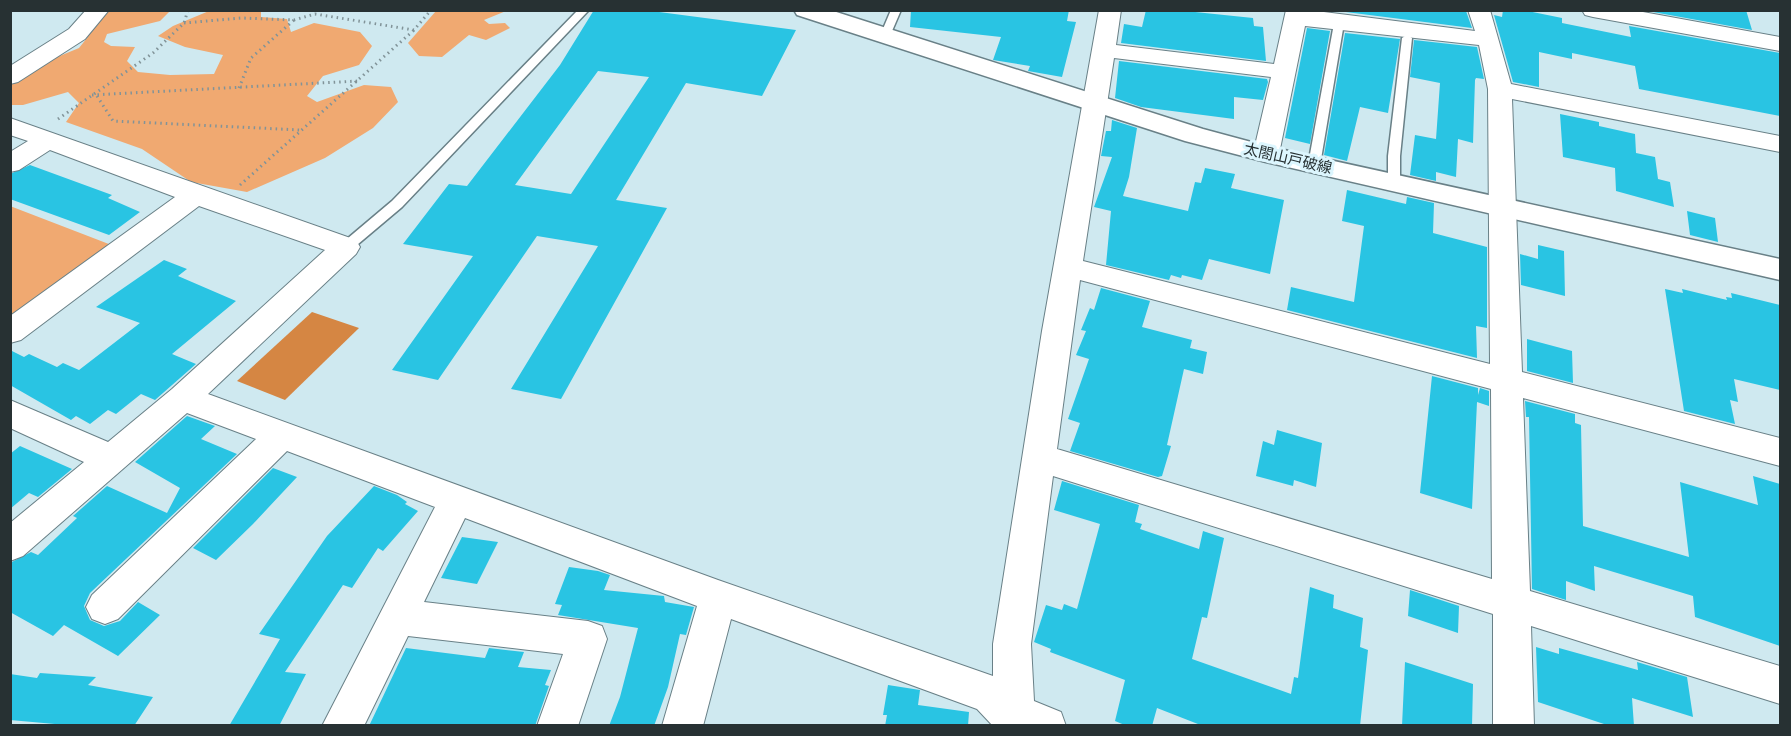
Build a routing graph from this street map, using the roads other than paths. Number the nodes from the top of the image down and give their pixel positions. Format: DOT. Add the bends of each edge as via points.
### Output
graph roads {
  1 [pos="98,10"];
  2 [pos="584,10"];
  3 [pos="805,10"];
  4 [pos="896,10"];
  5 [pos="1110,10"];
  6 [pos="1479,10"];
  7 [pos="1593,10"];
  8 [pos="1297,14"];
  9 [pos="1338,30"];
  10 [pos="885,36"];
  11 [pos="1407,38"];
  12 [pos="1489,39"];
  13 [pos="1780,44"];
  14 [pos="1103,50"];
  15 [pos="1285,72"];
  16 [pos="10,77"];
  17 [pos="1500,89"];
  18 [pos="1095,103"];
  19 [pos="10,126"];
  20 [pos="42,138"];
  21 [pos="1780,144"];
  22 [pos="1266,154"];
  23 [pos="10,164"];
  24 [pos="1314,165"];
  25 [pos="1394,183"];
  26 [pos="208,199"];
  27 [pos="1504,208"];
  28 [pos="346,248"];
  29 [pos="1068,267"];
  30 [pos="1780,270"];
  31 [pos="10,332"];
  32 [pos="1507,381"];
  33 [pos="183,398"];
  34 [pos="10,413"];
  35 [pos="281,436"];
  36 [pos="1780,452"];
  37 [pos="1041,458"];
  38 [pos="111,459"];
  39 [pos="458,498"];
  40 [pos="10,545"];
  41 [pos="718,597"];
  42 [pos="1511,602"];
  43 [pos="105,607"];
  44 [pos="397,616"];
  45 [pos="1780,685"];
  46 [pos="1025,722"];
  47 [pos="342,726"];
  48 [pos="557,726"];
  49 [pos="682,726"];
  50 [pos="1514,726"];
  1 -- 16 [label="street" via="77,34"];
  2 -- 28 [label="lane" via="397,204"];
  3 -- 10 [label="main road, 太閤山戸破線"];
  4 -- 10 [label="lane"];
  5 -- 14 [label="street"];
  6 -- 12 [label="street"];
  7 -- 13 [label="street"];
  8 -- 12 [label="street"];
  8 -- 15 [label="street"];
  9 -- 24 [label="lane"];
  10 -- 18 [label="main road, 太閤山戸破線"];
  11 -- 25 [label="lane"];
  12 -- 17 [label="street"];
  14 -- 15 [label="street"];
  14 -- 18 [label="street"];
  15 -- 22 [label="street"];
  17 -- 21 [label="street"];
  17 -- 27 [label="street"];
  18 -- 22 [label="main road, 太閤山戸破線"];
  18 -- 29 [label="street"];
  19 -- 20 [label="street"];
  20 -- 23 [label="street"];
  20 -- 26 [label="street"];
  22 -- 24 [label="main road, 太閤山戸破線"];
  24 -- 25 [label="main road, 太閤山戸破線"];
  25 -- 27 [label="main road, 太閤山戸破線"];
  26 -- 28 [label="street"];
  26 -- 31 [label="street"];
  27 -- 30 [label="main road, 太閤山戸破線"];
  27 -- 32 [label="street"];
  28 -- 33 [label="street"];
  29 -- 32 [label="street"];
  29 -- 37 [label="street"];
  32 -- 36 [label="street"];
  32 -- 42 [label="street"];
  33 -- 35 [label="street"];
  33 -- 38 [label="street"];
  34 -- 38 [label="street"];
  35 -- 39 [label="street"];
  35 -- 43 [label="street"];
  37 -- 42 [label="street"];
  37 -- 46 [label="street" via="1012,644"];
  38 -- 40 [label="street"];
  39 -- 41 [label="street"];
  39 -- 44 [label="street"];
  41 -- 46 [label="street" via="990,693"];
  41 -- 49 [label="street"];
  42 -- 45 [label="street"];
  42 -- 50 [label="street"];
  44 -- 47 [label="street"];
  44 -- 48 [label="street" via="588,639"];
}
